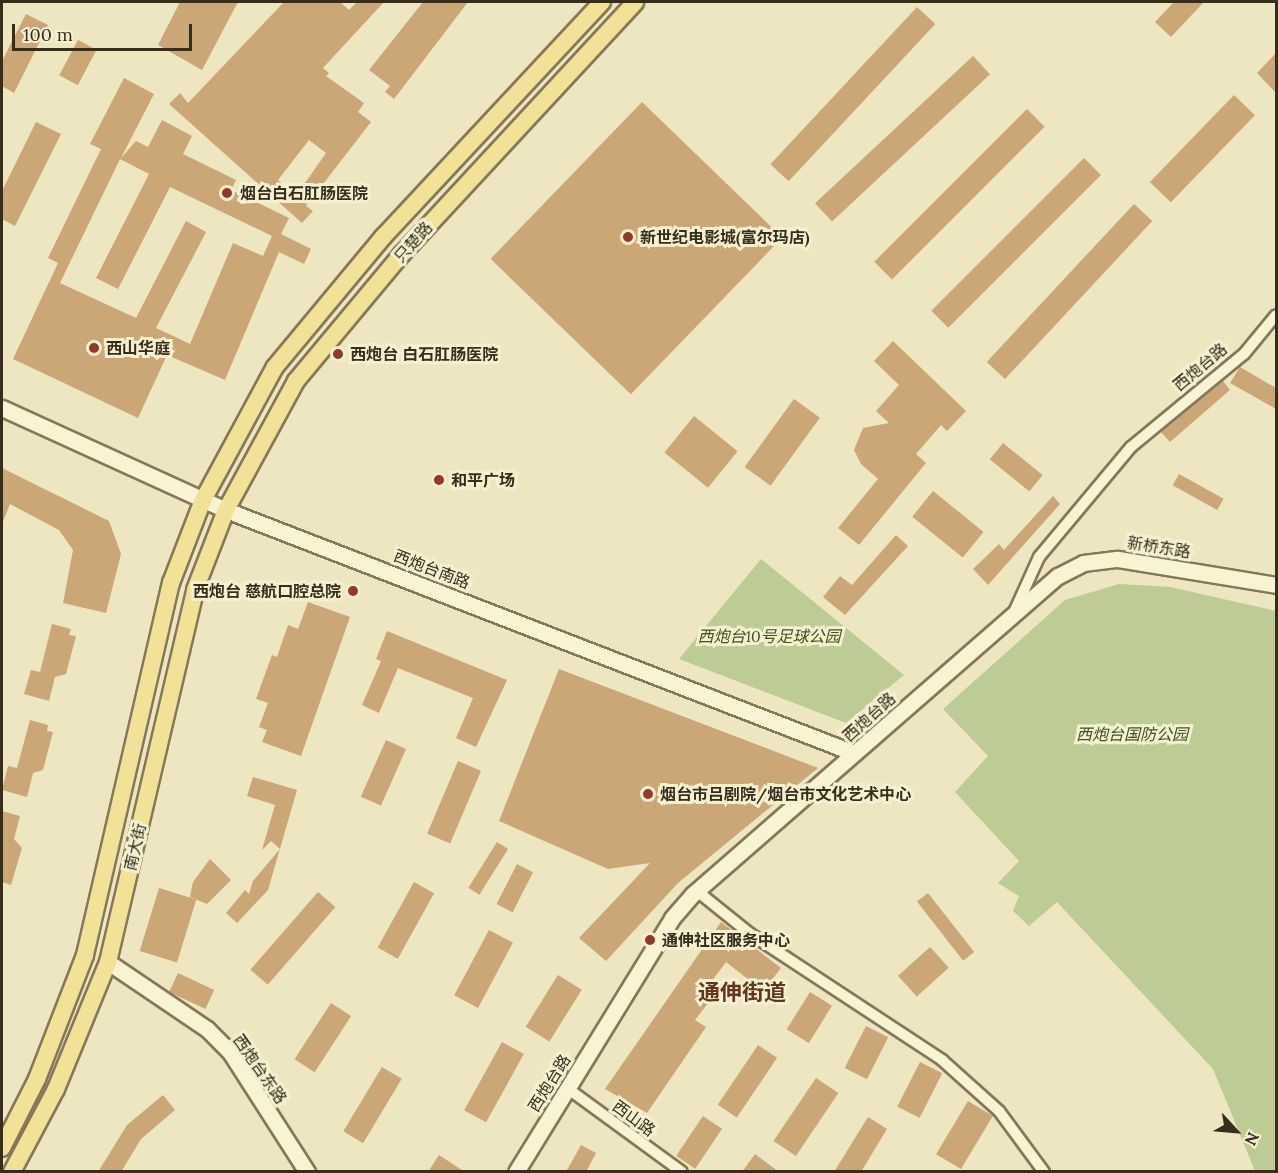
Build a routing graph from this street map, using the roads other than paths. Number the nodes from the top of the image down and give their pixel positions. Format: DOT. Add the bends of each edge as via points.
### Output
graph roads {
  1 [pos="602,2"];
  2 [pos="635,2"];
  3 [pos="1276,315"];
  4 [pos="2,408"];
  5 [pos="203,500"];
  6 [pos="226,510"];
  7 [pos="1276,585"];
  8 [pos="1014,611"];
  9 [pos="854,753"];
  10 [pos="697,891"];
  11 [pos="108,962"];
  12 [pos="567,1088"];
  13 [pos="2,1148"];
  14 [pos="12,1172"];
  15 [pos="308,1172"];
  16 [pos="516,1172"];
  17 [pos="682,1172"];
  18 [pos="1044,1172"];
  1 -- 5 [label="main road, 只楚路" via="383,237 275,367"];
  2 -- 6 [label="main road, 只楚路" via="402,254 296,381"];
  3 -- 8 [label="street, 西炮台路" via="1244,354 1131,447 1040,557"];
  4 -- 5 [label="street, 西炮台南路"];
  5 -- 6 [label="street, 西炮台南路"];
  5 -- 13 [label="main road, 南大街" via="171,583 85,955 38,1079"];
  6 -- 9 [label="street, 西炮台南路"];
  6 -- 11 [label="main road, 南大街" via="195,590"];
  7 -- 8 [label="street, 新桥东路" via="1118,559 1076,567"];
  8 -- 9 [label="street, 西炮台路"];
  9 -- 10 [label="street, 西炮台路"];
  10 -- 12 [label="street, 西炮台路" via="672,918"];
  10 -- 18 [label="street" via="749,933 942,1060 999,1111"];
  11 -- 14 [label="main road, 南大街" via="56,1089"];
  11 -- 15 [label="street, 西炮台东路" via="207,1029 230,1052"];
  12 -- 16 [label="street, 西炮台路"];
  12 -- 17 [label="street, 西山路"];
}
